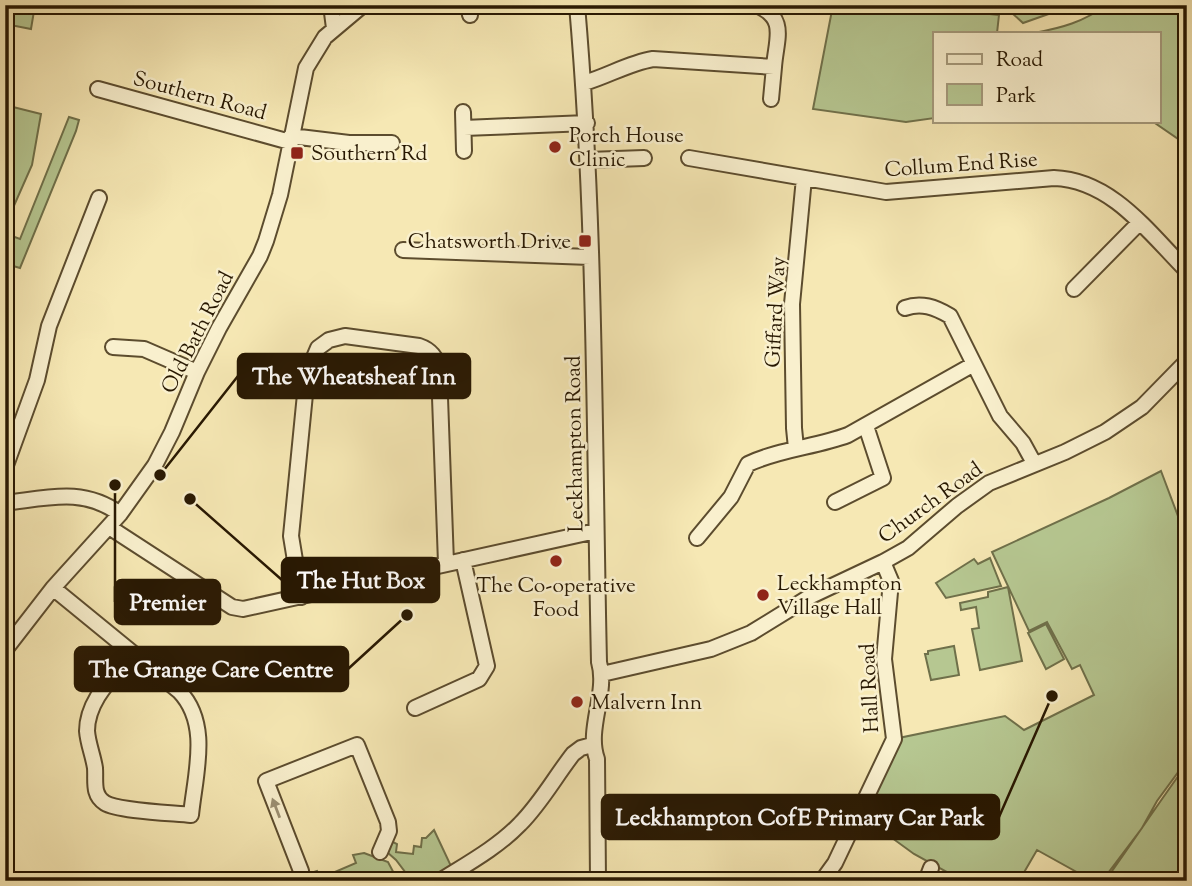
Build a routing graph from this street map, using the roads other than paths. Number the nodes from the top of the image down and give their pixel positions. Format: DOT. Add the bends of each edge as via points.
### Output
graph roads {
  1 [pos="331,5"];
  2 [pos="363,5"];
  3 [pos="577,5"];
  4 [pos="756,5"];
  5 [pos="334,28"];
  6 [pos="774,67"];
  7 [pos="584,83"];
  8 [pos="98,89"];
  9 [pos="771,99"];
  10 [pos="463,112"];
  11 [pos="587,123"];
  12 [pos="464,128"];
  13 [pos="290,139"];
  14 [pos="392,143"];
  15 [pos="464,151"];
  16 [pos="644,158"];
  17 [pos="690,158"];
  18 [pos="588,160"];
  19 [pos="804,178"];
  20 [pos="99,198"];
  21 [pos="1139,223"];
  22 [pos="403,250"];
  23 [pos="590,257"];
  24 [pos="1187,271"];
  25 [pos="1074,289"];
  26 [pos="905,308"];
  27 [pos="113,347"];
  28 [pos="1187,361"];
  29 [pos="974,364"];
  30 [pos="197,372"];
  31 [pos="866,426"];
  32 [pos="796,448"];
  33 [pos="1034,463"];
  34 [pos="5,468"];
  35 [pos="835,502"];
  36 [pos="5,503"];
  37 [pos="120,514"];
  38 [pos="109,527"];
  39 [pos="596,531"];
  40 [pos="697,538"];
  41 [pos="463,559"];
  42 [pos="883,562"];
  43 [pos="446,563"];
  44 [pos="52,588"];
  45 [pos="302,597"];
  46 [pos="5,650"];
  47 [pos="132,653"];
  48 [pos="602,674"];
  49 [pos="415,708"];
  50 [pos="592,745"];
  51 [pos="380,852"];
  52 [pos="301,871"];
  53 [pos="440,881"];
  54 [pos="598,881"];
  55 [pos="822,881"];
  1 -- 5 [label="street"];
  2 -- 5 [label="street, Old Bath Road"];
  3 -- 7 [label="street, Leckhampton Road"];
  4 -- 6 [label="street" via="778,22"];
  5 -- 13 [label="street, Old Bath Road" via="306,68"];
  6 -- 7 [label="street" via="653,59"];
  6 -- 9 [label="street"];
  7 -- 11 [label="street, Leckhampton Road"];
  8 -- 13 [label="street, Southern Road"];
  10 -- 12 [label="street"];
  11 -- 12 [label="street"];
  11 -- 18 [label="street, Leckhampton Road"];
  12 -- 15 [label="street"];
  13 -- 14 [label="street, Southern Road"];
  13 -- 30 [label="street, Old Bath Road" via="281,195 263,248"];
  16 -- 18 [label="street"];
  17 -- 19 [label="street, Collum End Rise"];
  18 -- 23 [label="street, Leckhampton Road"];
  19 -- 21 [label="street, Collum End Rise" via="886,192 1072,180 1104,192"];
  19 -- 32 [label="street, Giffard Way" via="792,304"];
  20 -- 34 [label="street" via="49,326 37,380"];
  21 -- 24 [label="street, Collum End Rise"];
  21 -- 25 [label="street"];
  22 -- 23 [label="street"];
  23 -- 39 [label="street, Leckhampton Road"];
  26 -- 29 [label="street" via="922,305 950,316"];
  27 -- 30 [label="street" via="144,349"];
  28 -- 33 [label="street, Church Road" via="1124,420 1085,443"];
  29 -- 31 [label="street"];
  29 -- 33 [label="street" via="1000,416"];
  30 -- 37 [label="street, Old Bath Road" via="155,465"];
  31 -- 32 [label="street" via="826,443"];
  31 -- 35 [label="street" via="883,478"];
  32 -- 40 [label="street" via="748,464 731,497"];
  33 -- 42 [label="street, Church Road" via="989,483 908,548"];
  36 -- 37 [label="street" via="84,497"];
  37 -- 38 [label="street, Old Bath Road"];
  38 -- 44 [label="street, Old Bath Road"];
  38 -- 45 [label="street" via="232,607 249,609"];
  39 -- 41 [label="street"];
  39 -- 48 [label="street, Leckhampton Road"];
  41 -- 43 [label="street"];
  41 -- 49 [label="street" via="486,666 479,679"];
  42 -- 48 [label="street, Church Road" via="729,642"];
  42 -- 55 [label="street, Hall Road" via="891,581 884,659 894,739"];
  43 -- 45 [label="street"];
  43 -- 45 [label="street" via="436,360 419,346 334,338 318,348 307,374 291,536"];
  44 -- 46 [label="street, Old Bath Road"];
  44 -- 47 [label="street"];
  47 -- 47 [label="street" via="179,691 194,712 199,735 191,815 114,806 96,793 89,716"];
  48 -- 50 [label="street, Leckhampton Road"];
  50 -- 53 [label="street" via="573,754 519,825"];
  50 -- 54 [label="street, Leckhampton Road" via="597,759"];
  52 -- 51 [label="street, one-way" via="266,782 357,745 388,822"];
}
